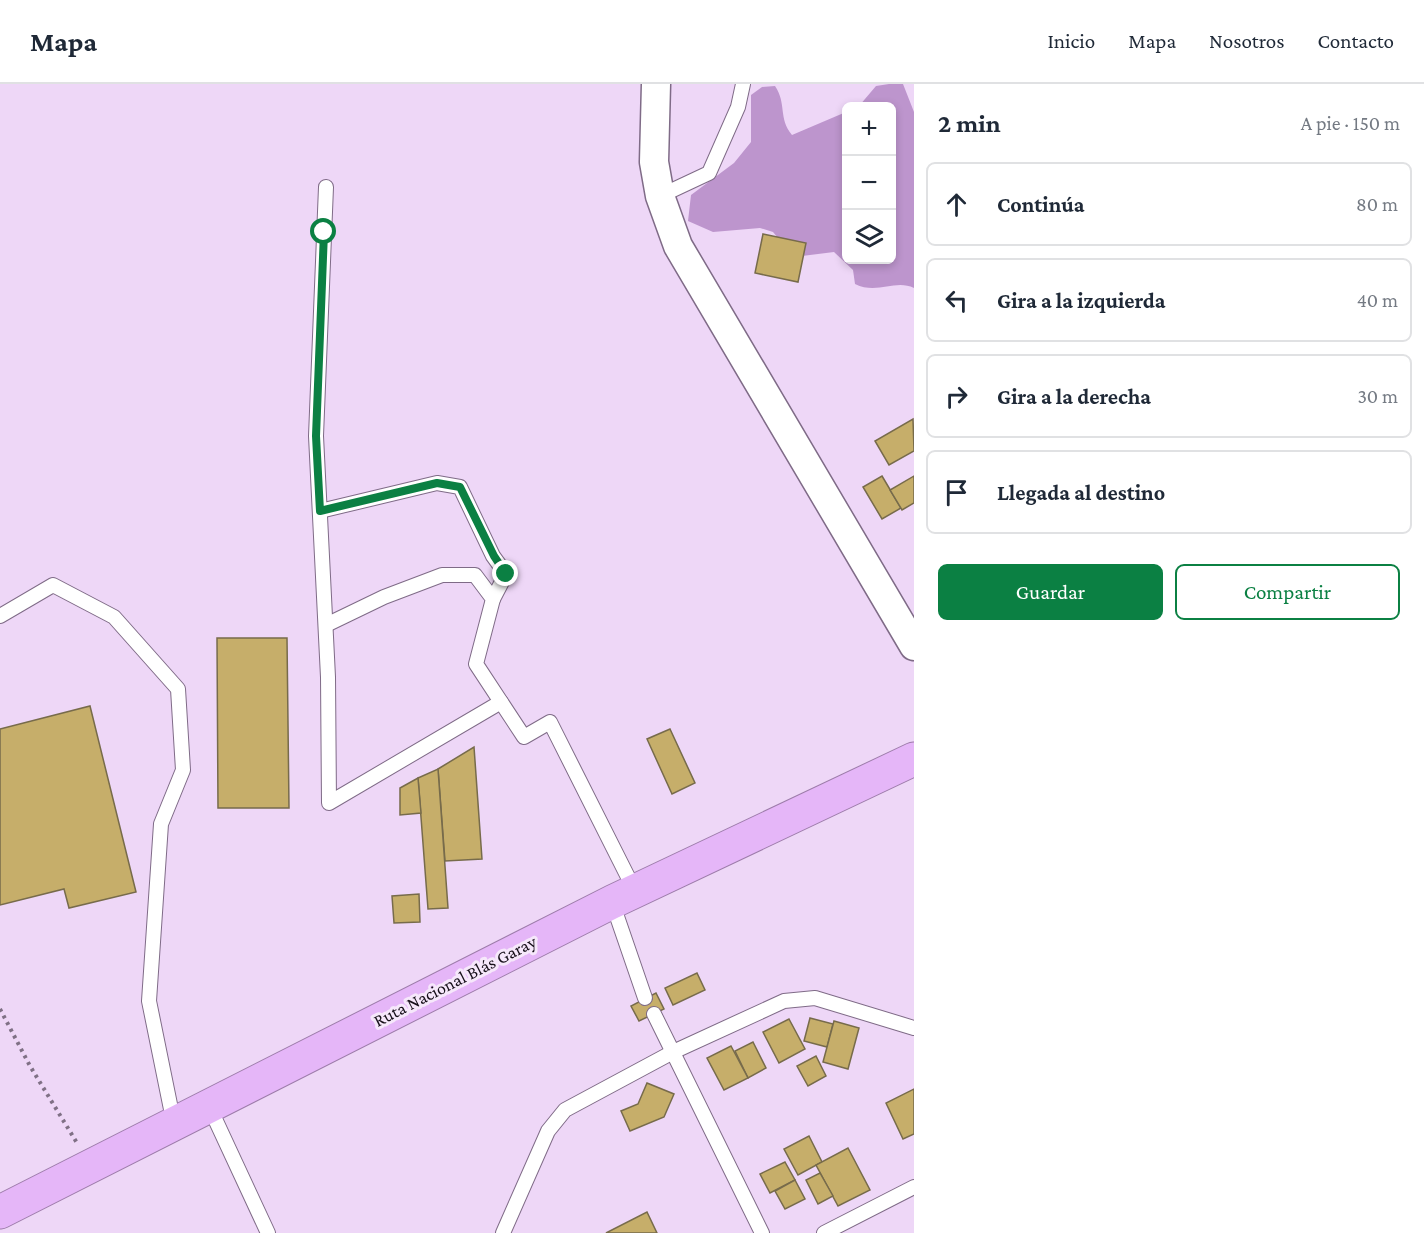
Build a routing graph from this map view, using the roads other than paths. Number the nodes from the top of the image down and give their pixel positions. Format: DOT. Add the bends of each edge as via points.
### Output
graph roads {
  1 [pos="657,84"];
  2 [pos="743,84"];
  3 [pos="326,187"];
  4 [pos="660,196"];
  5 [pos="320,511"];
  6 [pos="493,598"];
  7 [pos="0,616"];
  8 [pos="326,625"];
  9 [pos="914,646"];
  10 [pos="501,702"];
  11 [pos="914,759"];
  12 [pos="624,897"];
  13 [pos="645,998"];
  14 [pos="654,1014"];
  15 [pos="914,1028"];
  16 [pos="673,1052"];
  17 [pos="209,1106"];
  18 [pos="174,1124"];
  19 [pos="914,1187"];
  20 [pos="0,1212"];
  21 [pos="268,1233"];
  22 [pos="502,1233"];
  23 [pos="762,1233"];
  24 [pos="824,1233"];
  1 -- 4 [label="street" via="654,162"];
  2 -- 4 [label="lane" via="738,107 709,173"];
  3 -- 5 [label="lane" via="316,436"];
  4 -- 9 [label="street" via="678,246"];
  5 -- 6 [label="lane" via="437,483 460,487 506,574"];
  5 -- 8 [label="lane"];
  6 -- 8 [label="lane" via="475,575 442,574"];
  6 -- 10 [label="lane" via="476,664"];
  7 -- 18 [label="lane" via="53,585 114,616 178,689 183,770 161,824 148,1001"];
  8 -- 10 [label="lane" via="328,803"];
  10 -- 12 [label="lane" via="524,736 550,722"];
  11 -- 12 [label="highway, Ruta Nacional Blás Garay"];
  12 -- 13 [label="lane"];
  12 -- 17 [label="highway, Ruta Nacional Blás Garay"];
  14 -- 16 [label="lane"];
  15 -- 16 [label="lane" via="815,998 784,1001"];
  16 -- 22 [label="lane" via="565,1110 548,1131"];
  16 -- 23 [label="lane"];
  17 -- 18 [label="highway, Ruta Nacional Blás Garay"];
  17 -- 21 [label="lane"];
  18 -- 20 [label="highway, Ruta Nacional Blás Garay"];
  19 -- 24 [label="lane"];
}
